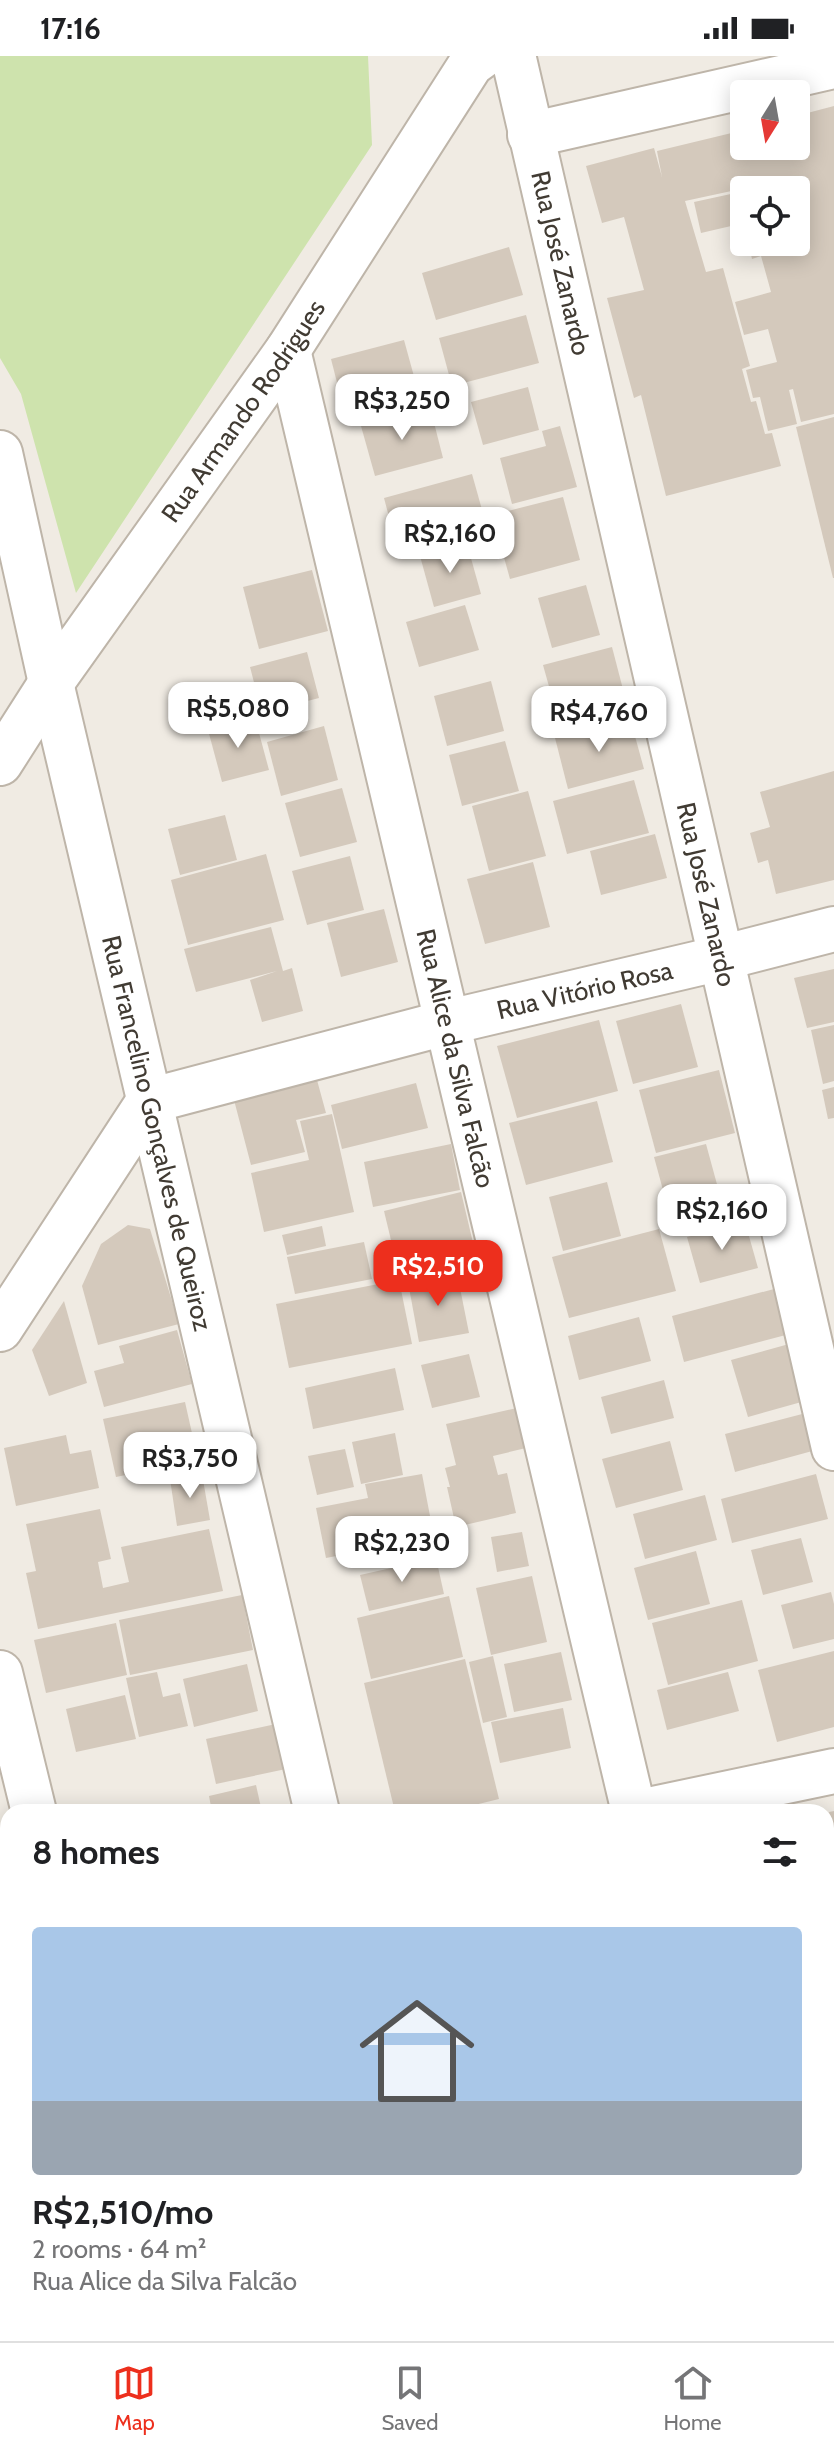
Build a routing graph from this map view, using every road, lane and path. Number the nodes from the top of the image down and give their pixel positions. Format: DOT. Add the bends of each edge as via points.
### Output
graph roads {
  1 [pos="501,57"];
  2 [pos="834,66"];
  3 [pos="530,135"];
  4 [pos="288,350"];
  5 [pos="0,453"];
  6 [pos="51,683"];
  7 [pos="0,763"];
  8 [pos="834,929"];
  9 [pos="721,958"];
  10 [pos="449,1022"];
  11 [pos="149,1101"];
  12 [pos="0,1329"];
  13 [pos="834,1448"];
  14 [pos="0,1673"];
  15 [pos="834,1771"];
  16 [pos="32,1804"];
  17 [pos="315,1804"];
  18 [pos="634,1804"];
  19 [pos="675,1804"];
  1 -- 3 [label="street, Rua José Zanardo"];
  1 -- 4 [label="street, Rua Armando Rodrigues" via="471,64"];
  2 -- 3 [label="street"];
  3 -- 9 [label="street, Rua José Zanardo"];
  4 -- 6 [label="street, Rua Armando Rodrigues"];
  4 -- 10 [label="street, Rua Alice da Silva Falcão"];
  5 -- 6 [label="street, Rua Francelino Gonçalves de Queiroz"];
  6 -- 7 [label="street, Rua Armando Rodrigues"];
  6 -- 11 [label="street, Rua Francelino Gonçalves de Queiroz"];
  8 -- 9 [label="street, Rua Vitório Rosa"];
  9 -- 10 [label="street, Rua Vitório Rosa"];
  9 -- 13 [label="street, Rua José Zanardo"];
  10 -- 11 [label="street, Rua Vitório Rosa"];
  10 -- 18 [label="street, Rua Alice da Silva Falcão"];
  11 -- 12 [label="street"];
  11 -- 17 [label="street, Rua Francelino Gonçalves de Queiroz"];
  14 -- 16 [label="street"];
  15 -- 19 [label="street"];
}
